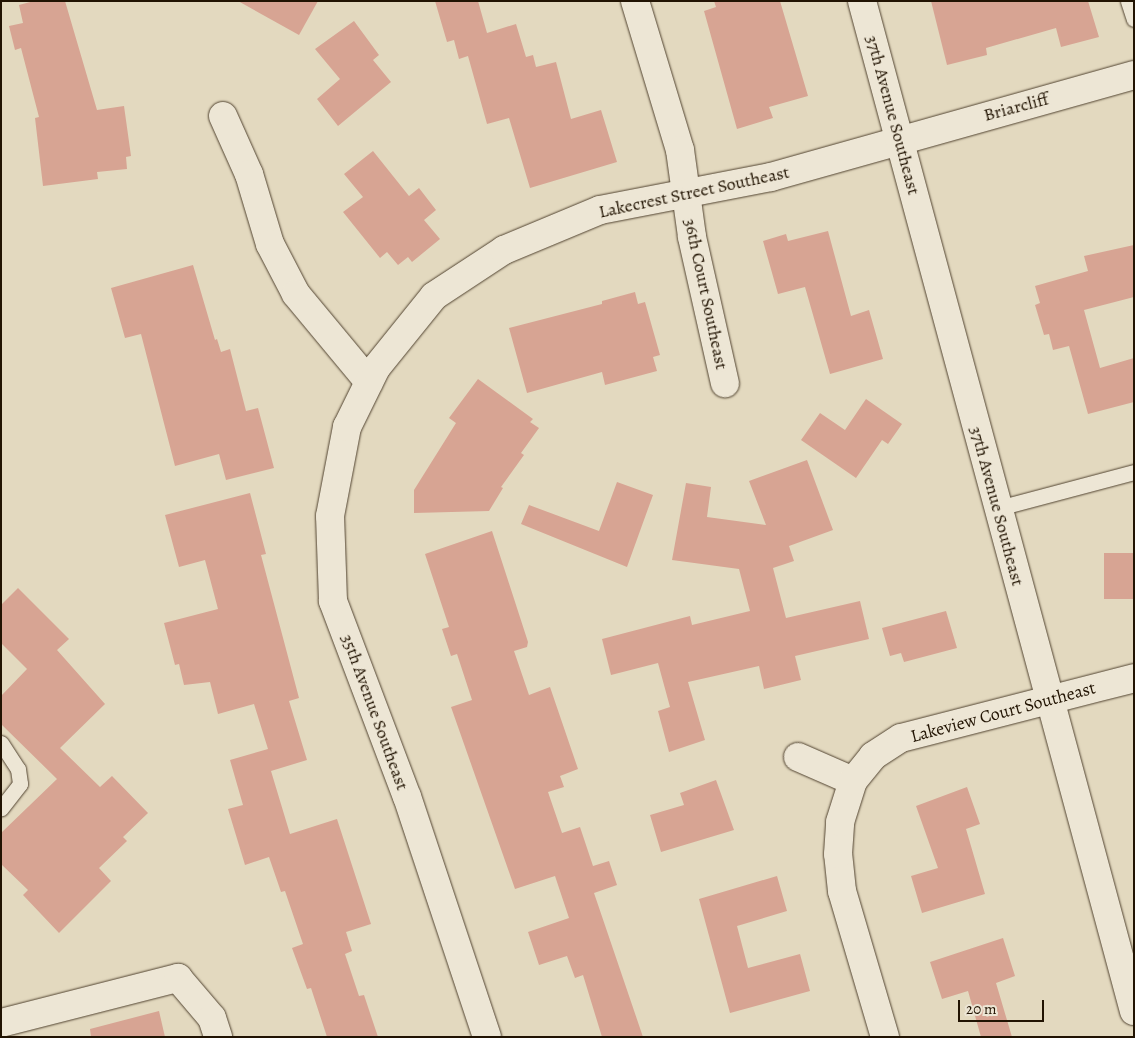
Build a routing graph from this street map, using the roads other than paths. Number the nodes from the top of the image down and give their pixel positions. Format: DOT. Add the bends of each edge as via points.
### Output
graph roads {
  1 [pos="635,1"];
  2 [pos="862,1"];
  3 [pos="1128,1"];
  4 [pos="1134,19"];
  5 [pos="1134,75"];
  6 [pos="223,116"];
  7 [pos="899,139"];
  8 [pos="686,192"];
  9 [pos="369,382"];
  10 [pos="725,383"];
  11 [pos="1134,472"];
  12 [pos="998,508"];
  13 [pos="1134,678"];
  14 [pos="1049,699"];
  15 [pos="1,743"];
  16 [pos="798,758"];
  17 [pos="853,781"];
  18 [pos="1,808"];
  19 [pos="1134,1011"];
  20 [pos="1,1023"];
  21 [pos="218,1037"];
  22 [pos="487,1037"];
  23 [pos="885,1037"];
  1 -- 8 [label="street, 36th Court Southeast" via="680,150"];
  2 -- 7 [label="street, 37th Avenue Southeast"];
  3 -- 4 [label="lane"];
  5 -- 7 [label="street, Briarcliff"];
  6 -- 9 [label="street" via="249,174 270,244 296,294"];
  7 -- 8 [label="street, Lakecrest Street Southeast" via="771,177"];
  7 -- 12 [label="street, 37th Avenue Southeast"];
  8 -- 9 [label="street, Lakecrest Street Southeast" via="600,210 504,250 434,296 376,368"];
  8 -- 10 [label="street, 36th Court Southeast" via="692,237"];
  9 -- 22 [label="street, 35th Avenue Southeast" via="347,428 330,516 334,601 407,797"];
  11 -- 12 [label="lane"];
  12 -- 14 [label="street, 37th Avenue Southeast"];
  13 -- 14 [label="street, Lakeview Court Southeast"];
  14 -- 17 [label="street, Lakeview Court Southeast" via="902,738 873,756"];
  14 -- 19 [label="street, 37th Avenue Southeast"];
  15 -- 18 [label="lane" via="18,769 20,784"];
  16 -- 17 [label="street"];
  17 -- 23 [label="street, Lakeview Court Southeast" via="840,822 838,854 842,891"];
  20 -- 21 [label="street" via="178,978 212,1018"];
}
